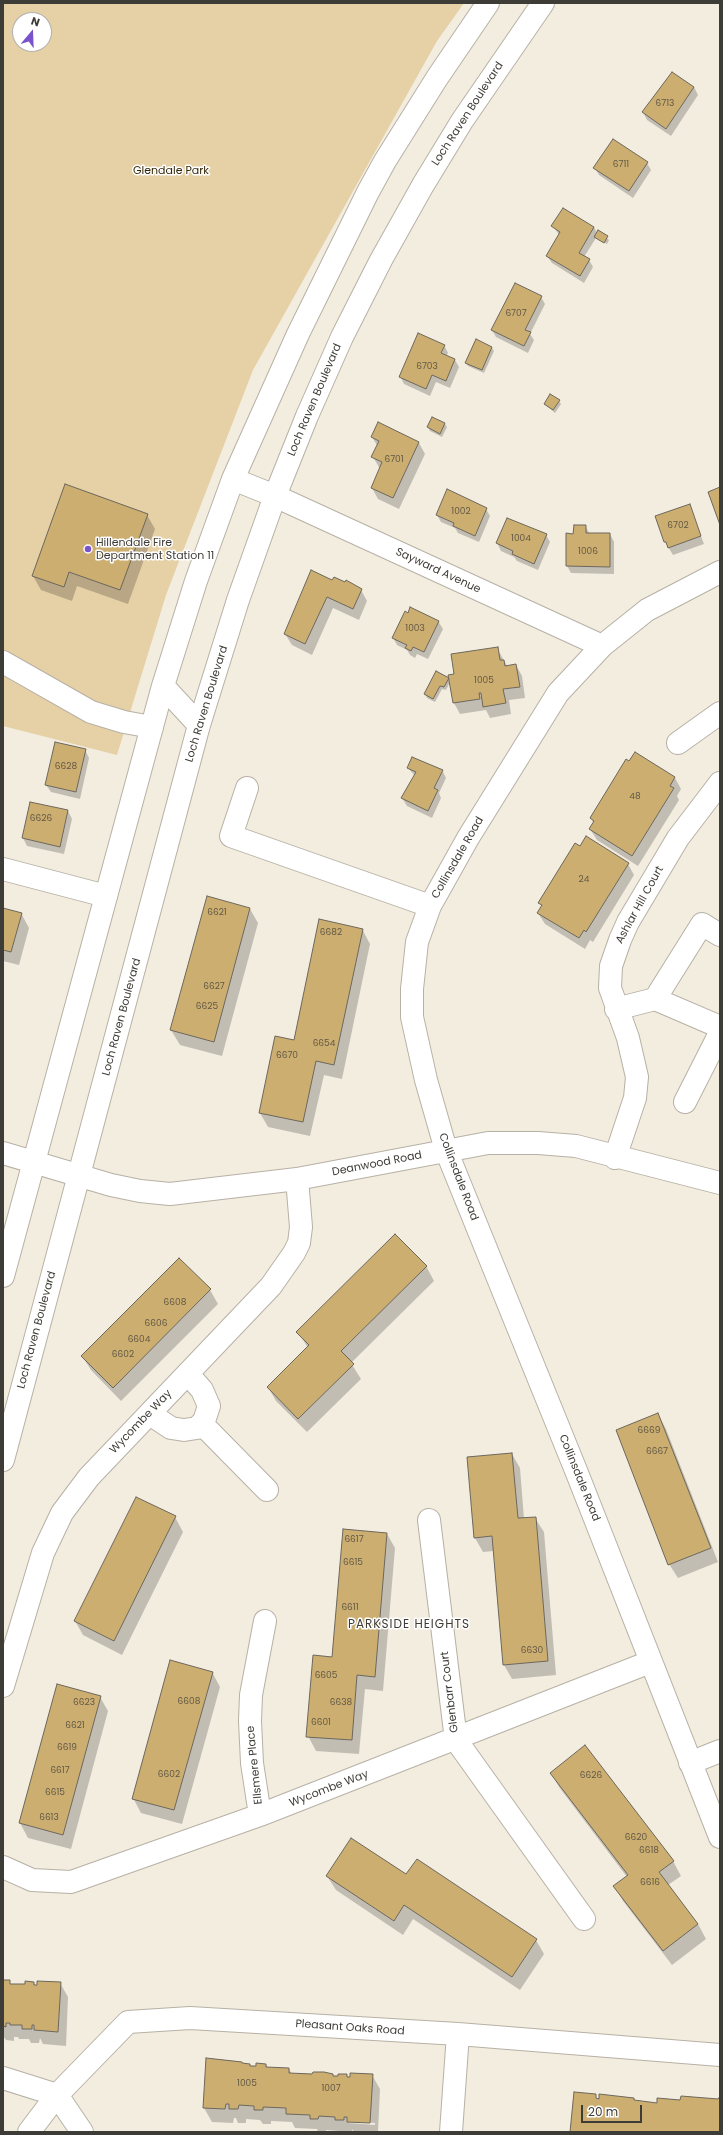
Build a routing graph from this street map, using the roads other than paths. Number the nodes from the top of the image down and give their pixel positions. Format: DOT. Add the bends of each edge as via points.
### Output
graph roads {
  1 [pos="488,3"];
  2 [pos="543,3"];
  3 [pos="233,478"];
  4 [pos="275,496"];
  5 [pos="720,572"];
  6 [pos="602,646"];
  7 [pos="3,662"];
  8 [pos="163,686"];
  9 [pos="718,718"];
  10 [pos="199,725"];
  11 [pos="152,727"];
  12 [pos="678,744"];
  13 [pos="720,783"];
  14 [pos="247,788"];
  15 [pos="3,870"];
  16 [pos="106,896"];
  17 [pos="430,906"];
  18 [pos="720,935"];
  19 [pos="656,998"];
  20 [pos="616,1009"];
  21 [pos="720,1027"];
  22 [pos="720,1033"];
  23 [pos="685,1102"];
  24 [pos="446,1150"];
  25 [pos="3,1153"];
  26 [pos="615,1158"];
  27 [pos="33,1162"];
  28 [pos="78,1176"];
  29 [pos="297,1179"];
  30 [pos="720,1183"];
  31 [pos="3,1276"];
  32 [pos="188,1374"];
  33 [pos="150,1414"];
  34 [pos="202,1424"];
  35 [pos="3,1460"];
  36 [pos="267,1490"];
  37 [pos="429,1520"];
  38 [pos="265,1621"];
  39 [pos="650,1662"];
  40 [pos="3,1686"];
  41 [pos="456,1740"];
  42 [pos="720,1751"];
  43 [pos="690,1763"];
  44 [pos="260,1815"];
  45 [pos="720,1837"];
  46 [pos="3,1867"];
  47 [pos="584,1919"];
  48 [pos="458,2034"];
  49 [pos="720,2055"];
  50 [pos="3,2078"];
  51 [pos="57,2094"];
  52 [pos="29,2132"];
  53 [pos="82,2132"];
  54 [pos="451,2132"];
  1 -- 3 [label="street" via="429,91 368,192 298,334"];
  2 -- 4 [label="street, Loch Raven Boulevard" via="465,116 381,260 342,337"];
  3 -- 4 [label="street, Sayward Avenue"];
  3 -- 8 [label="street" via="196,581"];
  4 -- 6 [label="street, Sayward Avenue"];
  4 -- 10 [label="street, Loch Raven Boulevard" via="238,600"];
  5 -- 6 [label="street, Collinsdale Road" via="646,610"];
  6 -- 17 [label="street, Collinsdale Road" via="558,692 468,838"];
  7 -- 11 [label="street" via="91,712"];
  8 -- 10 [label="street"];
  8 -- 11 [label="street"];
  9 -- 12 [label="street"];
  10 -- 28 [label="street, Loch Raven Boulevard"];
  11 -- 16 [label="street"];
  13 -- 20 [label="street, Ashlar Hill Court" via="678,838 620,940 611,966 610,988"];
  14 -- 17 [label="street" via="231,836"];
  15 -- 16 [label="street"];
  16 -- 27 [label="street"];
  17 -- 24 [label="street, Collinsdale Road" via="418,942 412,989 412,1017 426,1080"];
  18 -- 19 [label="street" via="702,924"];
  19 -- 20 [label="street"];
  19 -- 21 [label="street"];
  20 -- 26 [label="street, Ashlar Hill Court" via="628,1038 637,1077 636,1098"];
  22 -- 23 [label="street"];
  24 -- 26 [label="street, Deanwood Road" via="488,1143 538,1143 576,1146"];
  24 -- 29 [label="street, Deanwood Road"];
  24 -- 39 [label="street, Collinsdale Road" via="577,1473"];
  25 -- 27 [label="street, Deanwood Road"];
  26 -- 30 [label="street, Deanwood Road"];
  27 -- 28 [label="street, Deanwood Road"];
  27 -- 31 [label="street"];
  28 -- 29 [label="street, Deanwood Road" via="140,1191 170,1194"];
  28 -- 35 [label="street, Loch Raven Boulevard"];
  29 -- 32 [label="street, Wycombe Way" via="301,1227 299,1243 294,1253 271,1286"];
  32 -- 33 [label="street, Wycombe Way"];
  32 -- 34 [label="street" via="202,1390 209,1406"];
  33 -- 34 [label="street" via="171,1428 184,1430 197,1428"];
  33 -- 40 [label="street, Wycombe Way" via="89,1477 62,1513 43,1553"];
  34 -- 36 [label="street"];
  37 -- 41 [label="street, Glenbarr Court"];
  38 -- 44 [label="street, Ellsmere Place" via="251,1695 250,1721 252,1763"];
  39 -- 41 [label="street, Wycombe Way"];
  39 -- 43 [label="street, Collinsdale Road"];
  41 -- 44 [label="street, Wycombe Way"];
  41 -- 47 [label="street, Glenbarr Court"];
  42 -- 43 [label="street"];
  43 -- 45 [label="street, Collinsdale Road"];
  44 -- 46 [label="street, Wycombe Way" via="71,1882 32,1880"];
  48 -- 49 [label="street, Pleasant Oaks Road"];
  48 -- 51 [label="street, Pleasant Oaks Road" via="190,2018 128,2022"];
  48 -- 54 [label="street"];
  50 -- 51 [label="street"];
  51 -- 52 [label="street, Pleasant Oaks Road"];
  51 -- 53 [label="street"];
}
